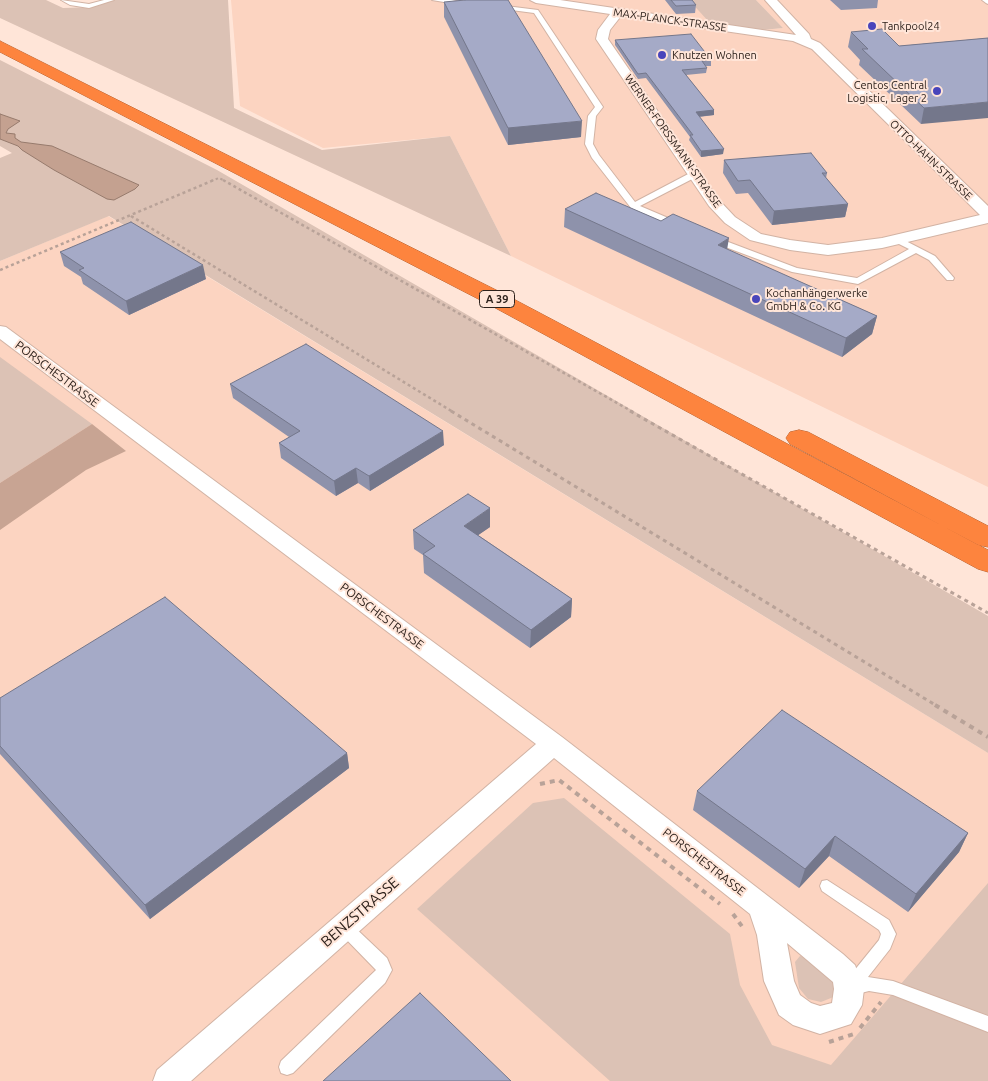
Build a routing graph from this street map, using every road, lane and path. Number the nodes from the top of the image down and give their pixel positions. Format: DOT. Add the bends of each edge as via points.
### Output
graph roads {
  1 [pos="64,0"];
  2 [pos="111,0"];
  3 [pos="435,0"];
  4 [pos="770,0"];
  5 [pos="473,4"];
  6 [pos="527,4"];
  7 [pos="492,6"];
  8 [pos="618,12"];
  9 [pos="0,33"];
  10 [pos="805,40"];
  11 [pos="0,46"];
  12 [pos="695,174"];
  13 [pos="634,206"];
  14 [pos="131,216"];
  15 [pos="988,217"];
  16 [pos="686,228"];
  17 [pos="704,235"];
  18 [pos="898,240"];
  19 [pos="916,249"];
  20 [pos="0,270"];
  21 [pos="950,278"];
  22 [pos="0,331"];
  23 [pos="988,538"];
  24 [pos="988,562"];
  25 [pos="988,613"];
  26 [pos="988,737"];
  27 [pos="553,744"];
  28 [pos="535,786"];
  29 [pos="827,886"];
  30 [pos="761,906"];
  31 [pos="724,907"];
  32 [pos="732,913"];
  33 [pos="344,927"];
  34 [pos="745,932"];
  35 [pos="849,988"];
  36 [pos="893,988"];
  37 [pos="988,1024"];
  38 [pos="823,1042"];
  39 [pos="288,1066"];
  40 [pos="168,1081"];
  1 -- 2 [label="lane" via="89,6"];
  3 -- 5 [label="lane"];
  4 -- 10 [label="street, OTTO-HAHN-STRASSE" via="806,37"];
  6 -- 7 [label="lane"];
  6 -- 8 [label="street, MAX-PLANCK-STRASSE"];
  6 -- 13 [label="lane" via="536,11 599,108 592,116 590,144 595,156"];
  8 -- 10 [label="street, MAX-PLANCK-STRASSE"];
  8 -- 12 [label="street, WERNER-FORSSMANN-STRASSE" via="604,30 602,39"];
  9 -- 23 [label="highway, A 39" via="503,284"];
  10 -- 15 [label="street, OTTO-HAHN-STRASSE" via="816,46"];
  11 -- 24 [label="highway, A 39" via="455,277"];
  12 -- 13 [label="lane"];
  12 -- 18 [label="street, WERNER-FORSSMANN-STRASSE" via="730,220 756,236 828,250"];
  13 -- 16 [label="lane"];
  14 -- 20 [label="path"];
  14 -- 25 [label="path" via="219,178"];
  14 -- 26 [label="path"];
  15 -- 18 [label="street, WERNER-FORSSMANN-STRASSE"];
  17 -- 19 [label="lane" via="795,270 858,282"];
  18 -- 19 [label="lane"];
  19 -- 21 [label="lane" via="932,258"];
  22 -- 27 [label="street, PORSCHESTRASSE"];
  27 -- 30 [label="street, PORSCHESTRASSE"];
  27 -- 33 [label="street, BENZSTRASSE"];
  28 -- 31 [label="path" via="559,780"];
  29 -- 35 [label="lane" via="884,925 889,934 885,944"];
  30 -- 35 [label="street, PORSCHESTRASSE" via="840,968"];
  30 -- 35 [label="street" via="771,935 779,981 786,1000 794,1010 820,1020 835,1017 847,1004"];
  32 -- 34 [label="path"];
  33 -- 39 [label="lane" via="382,963 384,970 380,978"];
  33 -- 40 [label="street, BENZSTRASSE"];
  35 -- 36 [label="lane" via="869,984"];
  36 -- 37 [label="lane"];
  36 -- 38 [label="path" via="851,1036"];
}
